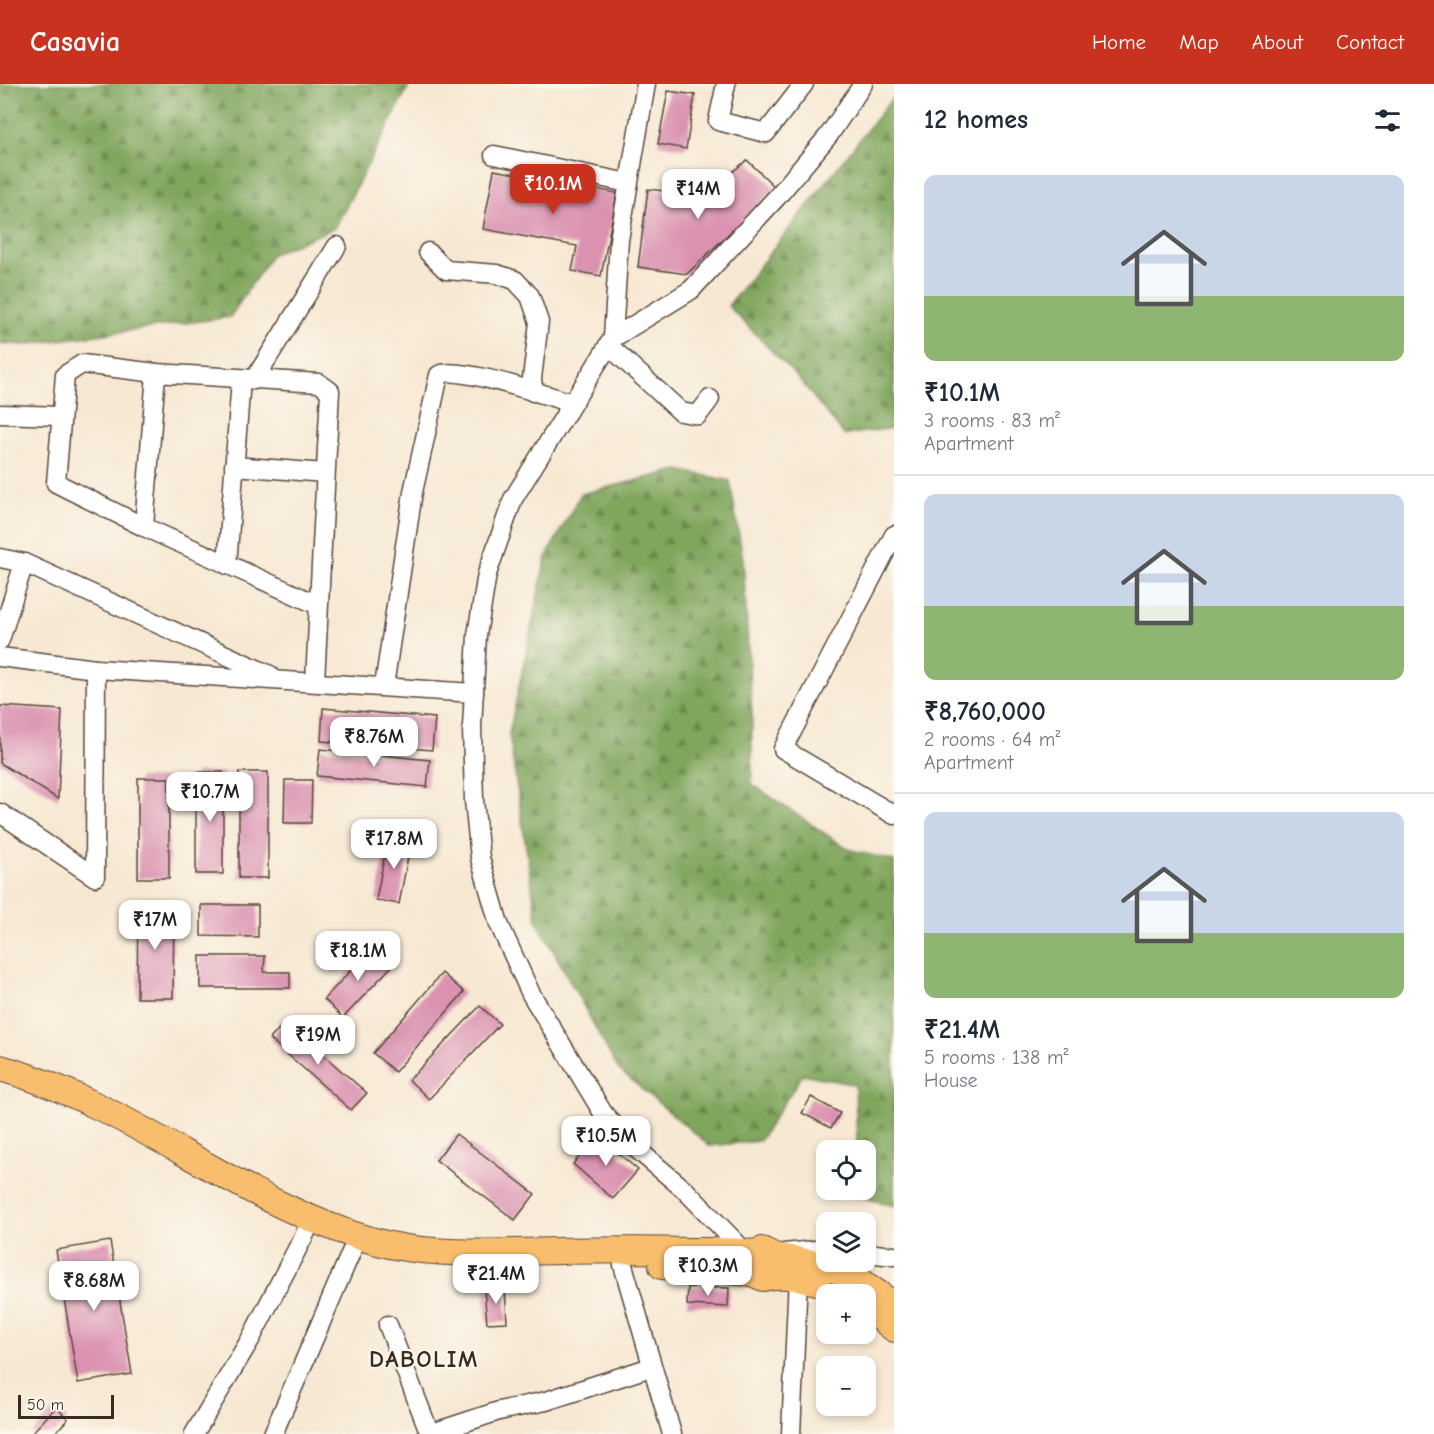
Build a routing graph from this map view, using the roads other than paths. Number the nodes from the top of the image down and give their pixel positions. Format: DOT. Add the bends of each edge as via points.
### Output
graph roads {
  1 [pos="646,84"];
  2 [pos="726,84"];
  3 [pos="804,84"];
  4 [pos="863,84"];
  5 [pos="494,155"];
  6 [pos="628,183"];
  7 [pos="337,246"];
  8 [pos="428,252"];
  9 [pos="610,342"];
  10 [pos="156,374"];
  11 [pos="248,379"];
  12 [pos="533,392"];
  13 [pos="710,399"];
  14 [pos="572,403"];
  15 [pos="0,414"];
  16 [pos="60,416"];
  17 [pos="234,466"];
  18 [pos="325,473"];
  19 [pos="144,527"];
  20 [pos="894,535"];
  21 [pos="0,558"];
  22 [pos="24,563"];
  23 [pos="227,565"];
  24 [pos="318,605"];
  25 [pos="0,640"];
  26 [pos="0,657"];
  27 [pos="96,669"];
  28 [pos="280,679"];
  29 [pos="315,681"];
  30 [pos="384,686"];
  31 [pos="474,693"];
  32 [pos="0,813"];
  33 [pos="894,815"];
  34 [pos="0,1068"];
  35 [pos="0,1083"];
  36 [pos="306,1232"];
  37 [pos="816,1249"];
  38 [pos="352,1250"];
  39 [pos="876,1254"];
  40 [pos="894,1256"];
  41 [pos="759,1262"];
  42 [pos="623,1265"];
  43 [pos="798,1277"];
  44 [pos="819,1284"];
  45 [pos="894,1305"];
  46 [pos="876,1314"];
  47 [pos="388,1325"];
  48 [pos="894,1329"];
  49 [pos="651,1367"];
  50 [pos="194,1434"];
  51 [pos="273,1434"];
  52 [pos="429,1434"];
  53 [pos="672,1434"];
  54 [pos="792,1434"];
  1 -- 6 [label="street"];
  2 -- 3 [label="street" via="718,121 766,133"];
  4 -- 9 [label="street" via="822,144 691,290"];
  5 -- 6 [label="street"];
  6 -- 9 [label="street"];
  7 -- 11 [label="street"];
  8 -- 12 [label="street" via="446,270 497,274 515,280 530,296 539,322"];
  9 -- 13 [label="street" via="681,412 698,415"];
  9 -- 14 [label="street"];
  10 -- 11 [label="street"];
  10 -- 16 [label="street" via="82,364 64,375"];
  10 -- 19 [label="street"];
  11 -- 17 [label="street"];
  11 -- 18 [label="street" via="319,383 330,391"];
  12 -- 14 [label="street"];
  12 -- 30 [label="street" via="471,375 446,371 439,375 413,492"];
  14 -- 31 [label="street" via="513,499 495,552 477,635"];
  15 -- 16 [label="street"];
  16 -- 19 [label="street" via="56,483"];
  17 -- 18 [label="street"];
  17 -- 23 [label="street"];
  18 -- 24 [label="street"];
  19 -- 23 [label="street"];
  20 -- 33 [label="street" via="783,749"];
  21 -- 22 [label="street"];
  22 -- 25 [label="street"];
  22 -- 28 [label="street"];
  23 -- 24 [label="street"];
  24 -- 29 [label="street"];
  26 -- 27 [label="street"];
  27 -- 28 [label="street"];
  27 -- 32 [label="street" via="95,877"];
  28 -- 29 [label="street"];
  29 -- 30 [label="street"];
  30 -- 31 [label="street"];
  31 -- 41 [label="street" via="474,800 480,858 499,924 531,994 603,1113 632,1145"];
  34 -- 41 [label="highway" via="41,1079 270,1202 376,1242 457,1253 641,1250"];
  35 -- 36 [label="highway" via="63,1104 234,1198"];
  36 -- 38 [label="highway"];
  36 -- 50 [label="street" via="250,1340"];
  37 -- 41 [label="street" via="796,1250"];
  38 -- 42 [label="highway" via="435,1267"];
  38 -- 51 [label="street"];
  39 -- 40 [label="street"];
  41 -- 42 [label="highway"];
  41 -- 43 [label="highway"];
  41 -- 45 [label="highway" via="823,1265 859,1280"];
  42 -- 49 [label="street"];
  43 -- 44 [label="highway"];
  43 -- 54 [label="street"];
  46 -- 48 [label="highway"];
  47 -- 52 [label="street"];
  49 -- 52 [label="street"];
  49 -- 53 [label="street"];
}
